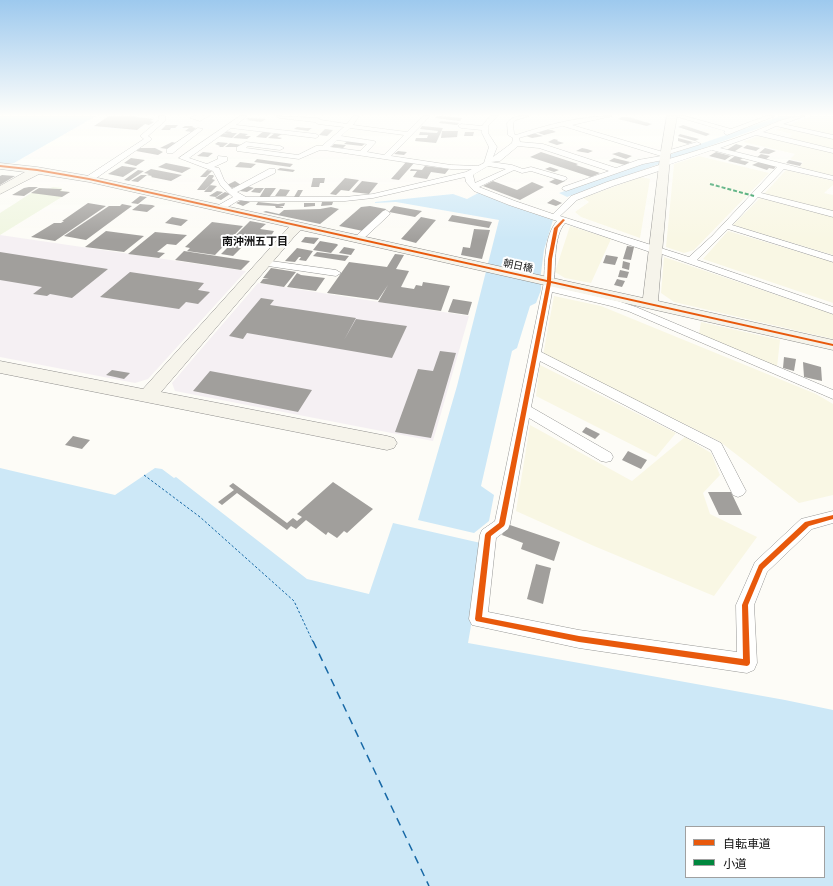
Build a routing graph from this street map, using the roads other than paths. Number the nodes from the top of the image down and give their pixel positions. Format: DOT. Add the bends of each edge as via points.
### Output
graph roads {
  1 [pos="121,157"];
  2 [pos="184,157"];
  3 [pos="387,157"];
  4 [pos="489,157"];
  5 [pos="499,157"];
  6 [pos="574,157"];
  7 [pos="660,157"];
  8 [pos="669,157"];
  9 [pos="672,157"];
  10 [pos="749,157"];
  11 [pos="772,157"];
  12 [pos="221,158"];
  13 [pos="665,159"];
  14 [pos="767,162"];
  15 [pos="486,164"];
  16 [pos="0,166"];
  17 [pos="782,166"];
  18 [pos="208,167"];
  19 [pos="514,168"];
  20 [pos="37,170"];
  21 [pos="616,171"];
  22 [pos="272,172"];
  23 [pos="469,174"];
  24 [pos="833,178"];
  25 [pos="89,179"];
  26 [pos="563,179"];
  27 [pos="474,186"];
  28 [pos="566,189"];
  29 [pos="0,191"];
  30 [pos="235,194"];
  31 [pos="756,194"];
  32 [pos="220,208"];
  33 [pos="386,213"];
  34 [pos="833,214"];
  35 [pos="559,218"];
  36 [pos="299,225"];
  37 [pos="726,226"];
  38 [pos="358,238"];
  39 [pos="656,250"];
  40 [pos="833,259"];
  41 [pos="690,261"];
  42 [pos="264,263"];
  43 [pos="336,274"];
  44 [pos="548,285"];
  45 [pos="650,304"];
  46 [pos="833,311"];
  47 [pos="833,344"];
  48 [pos="535,354"];
  49 [pos="0,367"];
  50 [pos="833,395"];
  51 [pos="146,396"];
  52 [pos="524,409"];
  53 [pos="387,443"];
  54 [pos="606,456"];
  55 [pos="738,491"];
  56 [pos="833,517"];
  1 -- 25 [label="street"];
  2 -- 18 [label="street"];
  3 -- 15 [label="street" via="451,167"];
  4 -- 15 [label="street"];
  5 -- 15 [label="street"];
  6 -- 21 [label="street"];
  7 -- 13 [label="street"];
  8 -- 13 [label="street"];
  9 -- 13 [label="street"];
  10 -- 14 [label="street"];
  11 -- 14 [label="street"];
  12 -- 18 [label="street" via="224,159"];
  13 -- 21 [label="street" via="641,162"];
  13 -- 35 [label="street" via="574,198"];
  13 -- 39 [label="street"];
  14 -- 17 [label="street"];
  15 -- 19 [label="street"];
  15 -- 23 [label="street"];
  16 -- 20 [label="street, 朝日橋"];
  17 -- 24 [label="street"];
  17 -- 31 [label="street"];
  18 -- 30 [label="street" via="216,170 221,182"];
  19 -- 26 [label="street" via="522,171 532,169"];
  19 -- 27 [label="street"];
  20 -- 25 [label="street, 朝日橋"];
  20 -- 29 [label="street"];
  21 -- 28 [label="street"];
  22 -- 30 [label="street"];
  23 -- 27 [label="street" via="470,182"];
  23 -- 30 [label="street" via="373,196 345,199 256,200 245,199"];
  25 -- 32 [label="street, 朝日橋"];
  27 -- 35 [label="street"];
  30 -- 32 [label="street"];
  31 -- 34 [label="street"];
  31 -- 37 [label="street"];
  32 -- 36 [label="street, 朝日橋"];
  33 -- 38 [label="street"];
  35 -- 39 [label="street"];
  35 -- 44 [label="street" via="550,259"];
  36 -- 38 [label="street, 朝日橋"];
  36 -- 42 [label="street"];
  37 -- 40 [label="street"];
  37 -- 41 [label="street"];
  38 -- 44 [label="street, 朝日橋"];
  39 -- 41 [label="street"];
  39 -- 45 [label="street"];
  41 -- 46 [label="street"];
  42 -- 43 [label="street"];
  42 -- 51 [label="street"];
  44 -- 45 [label="street, 朝日橋"];
  44 -- 48 [label="street"];
  44 -- 50 [label="street" via="632,309"];
  45 -- 47 [label="street, 朝日橋"];
  48 -- 52 [label="street"];
  48 -- 55 [label="street" via="716,447"];
  49 -- 51 [label="street"];
  51 -- 53 [label="street"];
  52 -- 54 [label="street"];
  52 -- 56 [label="street" via="502,524 488,535 478,619 580,639 748,663 745,605 762,567 806,524"];
}
